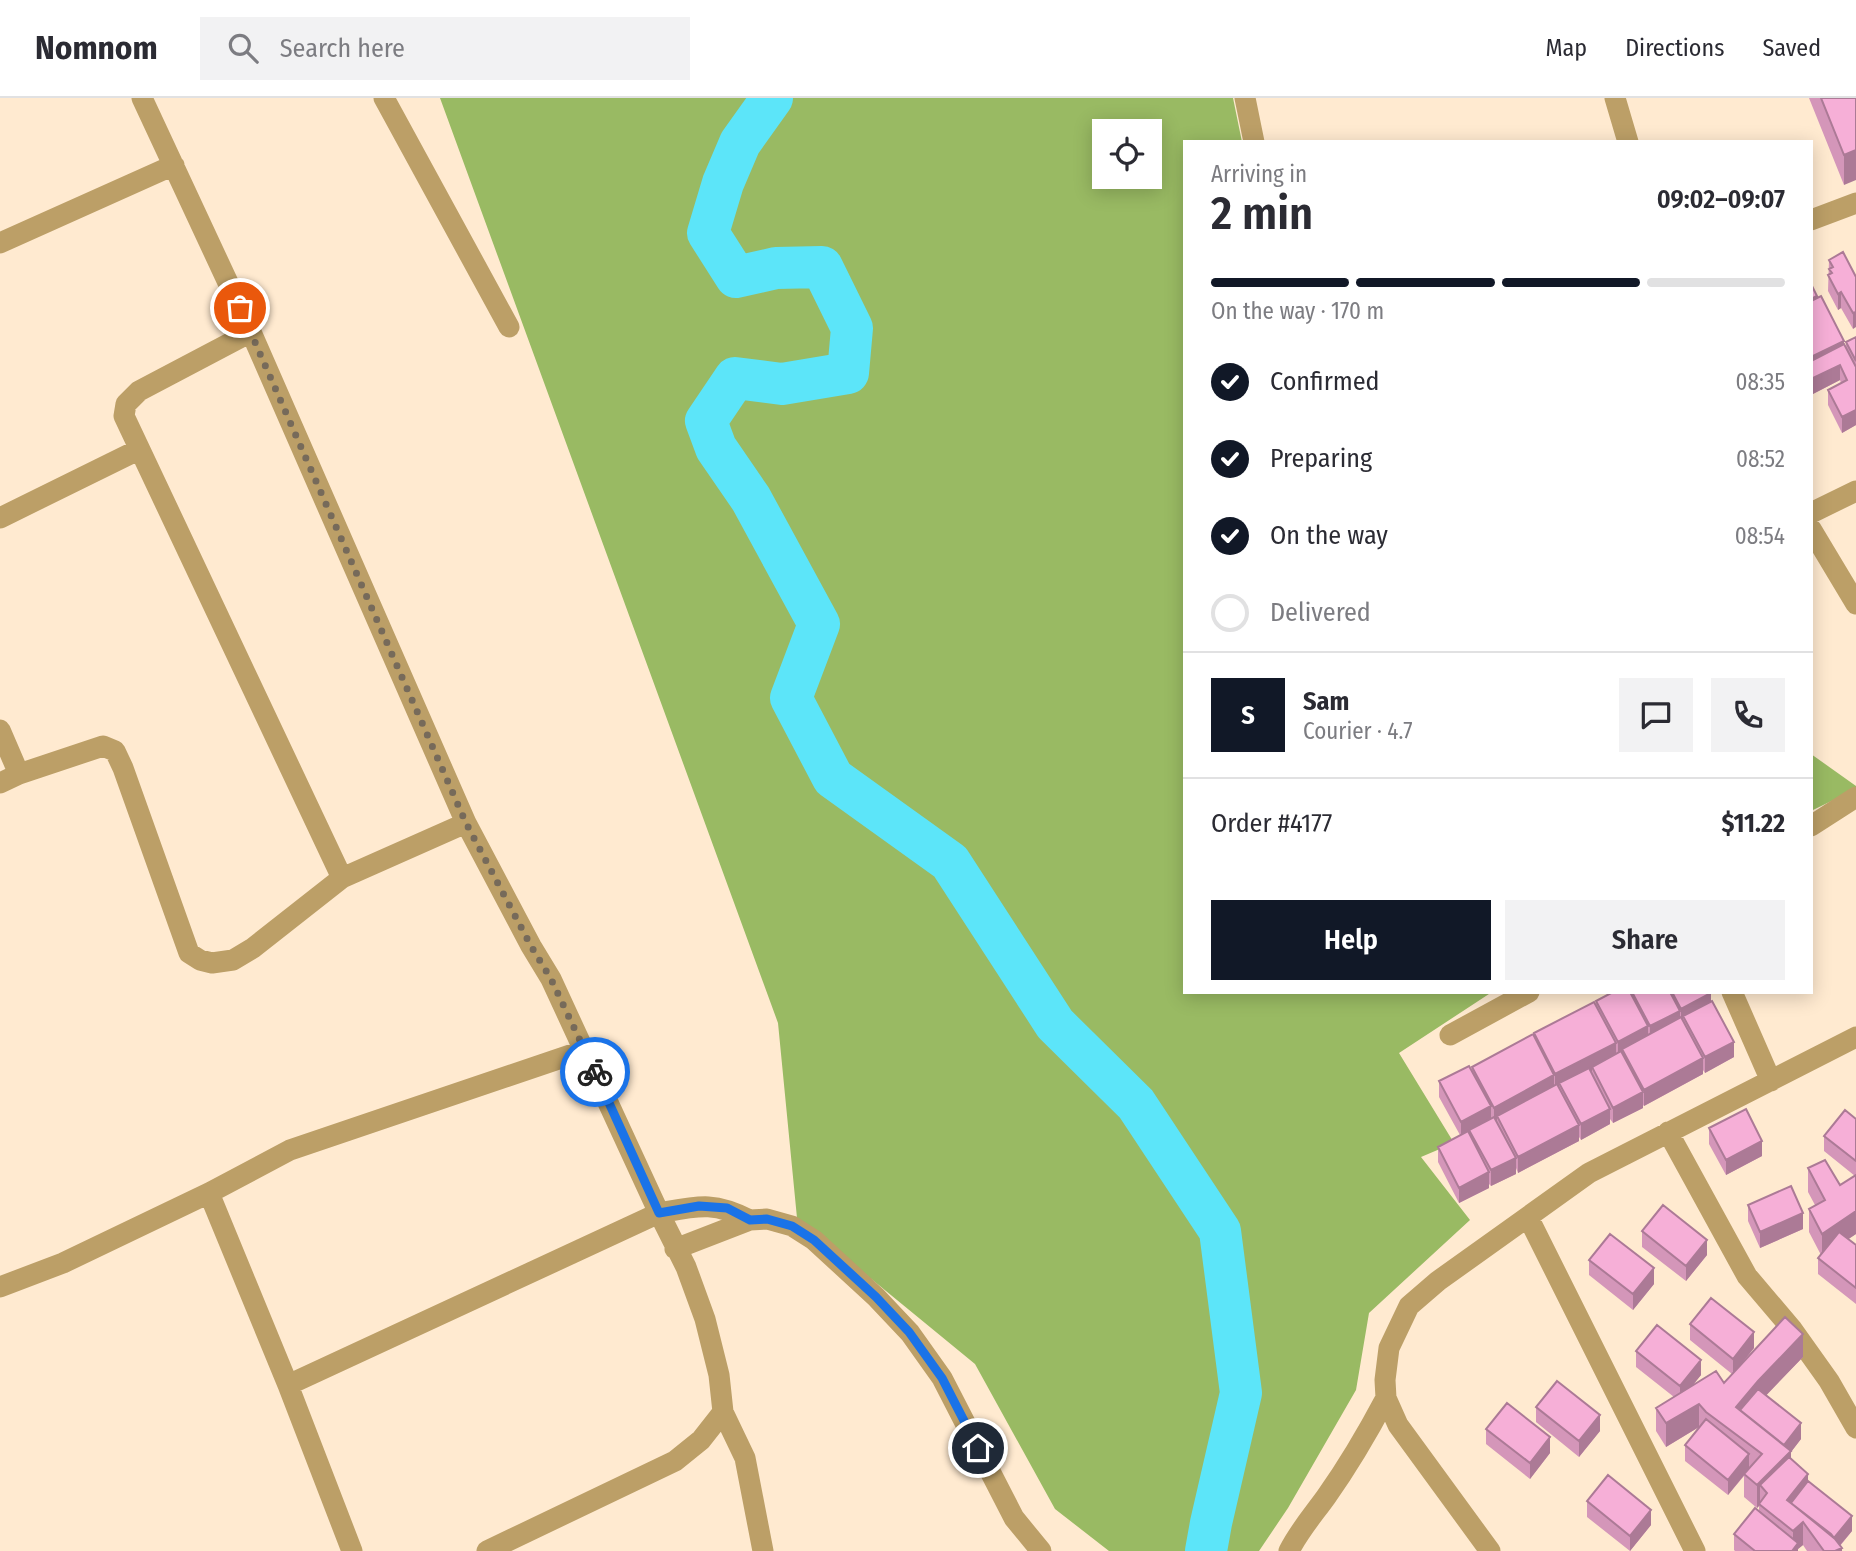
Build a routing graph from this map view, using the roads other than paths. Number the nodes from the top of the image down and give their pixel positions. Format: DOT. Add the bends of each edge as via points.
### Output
graph roads {
  1 [pos="142,98"];
  2 [pos="384,98"];
  3 [pos="1245,98"];
  4 [pos="1615,98"];
  5 [pos="1254,140"];
  6 [pos="1627,140"];
  7 [pos="174,164"];
  8 [pos="1856,203"];
  9 [pos="1813,219"];
  10 [pos="0,243"];
  11 [pos="509,327"];
  12 [pos="251,332"];
  13 [pos="138,450"];
  14 [pos="1856,491"];
  15 [pos="1813,512"];
  16 [pos="0,517"];
  17 [pos="1813,532"];
  18 [pos="1856,604"];
  19 [pos="0,730"];
  20 [pos="9,779"];
  21 [pos="1856,797"];
  22 [pos="466,823"];
  23 [pos="1813,825"];
  24 [pos="342,878"];
  25 [pos="1525,994"];
  26 [pos="1733,994"];
  27 [pos="1450,1035"];
  28 [pos="1856,1038"];
  29 [pos="585,1050"];
  30 [pos="1771,1081"];
  31 [pos="1668,1132"];
  32 [pos="209,1193"];
  33 [pos="659,1213"];
  34 [pos="1528,1217"];
  35 [pos="750,1220"];
  36 [pos="675,1249"];
  37 [pos="0,1287"];
  38 [pos="288,1385"];
  39 [pos="1386,1398"];
  40 [pos="723,1412"];
  41 [pos="1856,1429"];
  42 [pos="352,1551"];
  43 [pos="487,1551"];
  44 [pos="763,1551"];
  45 [pos="1041,1551"];
  46 [pos="1289,1551"];
  47 [pos="1490,1551"];
  48 [pos="1695,1551"];
  1 -- 7 [label="street"];
  2 -- 11 [label="street"];
  3 -- 5 [label="street"];
  4 -- 6 [label="street"];
  7 -- 10 [label="street"];
  7 -- 12 [label="street"];
  8 -- 9 [label="street"];
  12 -- 13 [label="street" via="139,391 126,404 124,416"];
  12 -- 22 [label="street"];
  13 -- 16 [label="street"];
  13 -- 24 [label="street"];
  14 -- 15 [label="street"];
  17 -- 18 [label="street"];
  19 -- 20 [label="street"];
  20 -- 24 [label="street" via="103,746 115,751 189,953 200,960 233,960"];
  21 -- 23 [label="street"];
  22 -- 24 [label="street"];
  22 -- 29 [label="street"];
  25 -- 27 [label="street"];
  26 -- 30 [label="street"];
  28 -- 30 [label="street"];
  29 -- 32 [label="street" via="290,1150"];
  29 -- 33 [label="street"];
  30 -- 31 [label="street"];
  31 -- 34 [label="street" via="1589,1172"];
  31 -- 41 [label="street" via="1747,1276 1829,1381"];
  32 -- 37 [label="street" via="63,1263"];
  32 -- 38 [label="street"];
  33 -- 35 [label="street" via="699,1206 727,1208"];
  33 -- 36 [label="street"];
  33 -- 38 [label="street"];
  34 -- 39 [label="street" via="1409,1306 1389,1348"];
  34 -- 48 [label="street"];
  35 -- 36 [label="street"];
  35 -- 45 [label="street" via="792,1226 814,1240 909,1332 942,1378 1013,1518"];
  36 -- 40 [label="street" via="705,1319"];
  38 -- 42 [label="street"];
  39 -- 46 [label="street"];
  39 -- 47 [label="street" via="1398,1425"];
  40 -- 43 [label="street" via="701,1440 675,1461"];
  40 -- 44 [label="street" via="745,1458"];
}
